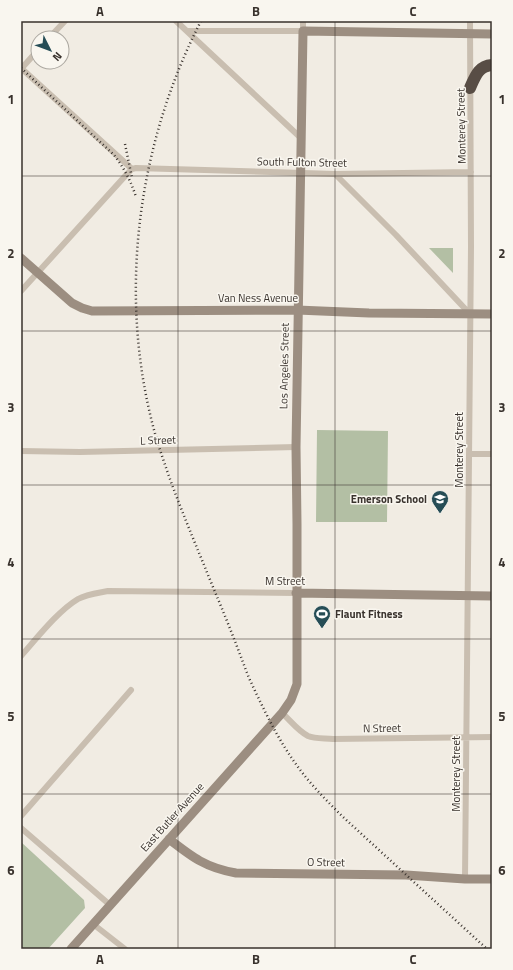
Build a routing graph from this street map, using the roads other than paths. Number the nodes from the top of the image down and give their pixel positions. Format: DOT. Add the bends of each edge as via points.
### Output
graph roads {
  1 [pos="65,21"];
  2 [pos="176,21"];
  3 [pos="303,21"];
  4 [pos="470,21"];
  5 [pos="57,30"];
  6 [pos="187,31"];
  7 [pos="303,31"];
  8 [pos="470,34"];
  9 [pos="492,34"];
  10 [pos="30,58"];
  11 [pos="492,65"];
  12 [pos="21,68"];
  13 [pos="470,88"];
  14 [pos="302,139"];
  15 [pos="132,170"];
  16 [pos="301,172"];
  17 [pos="471,172"];
  18 [pos="335,174"];
  19 [pos="21,258"];
  20 [pos="38,273"];
  21 [pos="21,291"];
  22 [pos="297,310"];
  23 [pos="470,314"];
  24 [pos="492,314"];
  25 [pos="296,447"];
  26 [pos="21,451"];
  27 [pos="469,454"];
  28 [pos="492,454"];
  29 [pos="296,593"];
  30 [pos="468,596"];
  31 [pos="492,596"];
  32 [pos="21,656"];
  33 [pos="131,690"];
  34 [pos="291,700"];
  35 [pos="282,713"];
  36 [pos="467,737"];
  37 [pos="492,737"];
  38 [pos="21,816"];
  39 [pos="21,828"];
  40 [pos="168,839"];
  41 [pos="465,879"];
  42 [pos="492,880"];
  43 [pos="110,905"];
  44 [pos="93,924"];
  45 [pos="70,949"];
  46 [pos="125,949"];
  1 -- 5 [label="street"];
  2 -- 6 [label="street"];
  3 -- 7 [label="street"];
  4 -- 8 [label="street, Monterey Street"];
  6 -- 7 [label="street"];
  6 -- 14 [label="street"];
  7 -- 8 [label="street"];
  7 -- 14 [label="street, Los Angeles Street"];
  8 -- 9 [label="street"];
  8 -- 13 [label="street, Monterey Street"];
  10 -- 12 [label="street"];
  11 -- 13 [label="highway" via="479,70"];
  12 -- 15 [label="street"];
  13 -- 17 [label="street, Monterey Street"];
  14 -- 16 [label="street, Los Angeles Street"];
  15 -- 16 [label="street, South Fulton Street" via="141,168"];
  15 -- 20 [label="street"];
  16 -- 18 [label="street, South Fulton Street"];
  16 -- 22 [label="street, Los Angeles Street"];
  17 -- 18 [label="street, South Fulton Street"];
  17 -- 23 [label="street, Monterey Street"];
  18 -- 23 [label="street"];
  19 -- 20 [label="street, Van Ness Avenue"];
  20 -- 21 [label="street"];
  20 -- 22 [label="street, Van Ness Avenue" via="72,303 92,310"];
  22 -- 23 [label="street, Van Ness Avenue"];
  22 -- 25 [label="street, Los Angeles Street"];
  23 -- 24 [label="street, Van Ness Avenue"];
  23 -- 27 [label="street, Monterey Street"];
  25 -- 26 [label="street, L Street"];
  25 -- 29 [label="street, Los Angeles Street"];
  27 -- 28 [label="street"];
  27 -- 30 [label="street, Monterey Street"];
  29 -- 30 [label="street, M Street"];
  29 -- 32 [label="street, M Street" via="94,593 79,598 66,608"];
  29 -- 34 [label="street, Los Angeles Street" via="297,684"];
  30 -- 31 [label="street, M Street"];
  30 -- 36 [label="street, Monterey Street"];
  33 -- 38 [label="street"];
  34 -- 35 [label="street, East Butler Avenue"];
  35 -- 36 [label="street, N Street" via="308,736 314,737"];
  35 -- 40 [label="street, East Butler Avenue"];
  36 -- 37 [label="street, N Street"];
  36 -- 41 [label="street, Monterey Street"];
  39 -- 43 [label="street"];
  40 -- 41 [label="street, O Street" via="205,864 236,873 406,875"];
  40 -- 43 [label="street, East Butler Avenue"];
  41 -- 42 [label="street, O Street"];
  43 -- 44 [label="street, East Butler Avenue"];
  44 -- 45 [label="street, East Butler Avenue"];
  44 -- 46 [label="street"];
}
